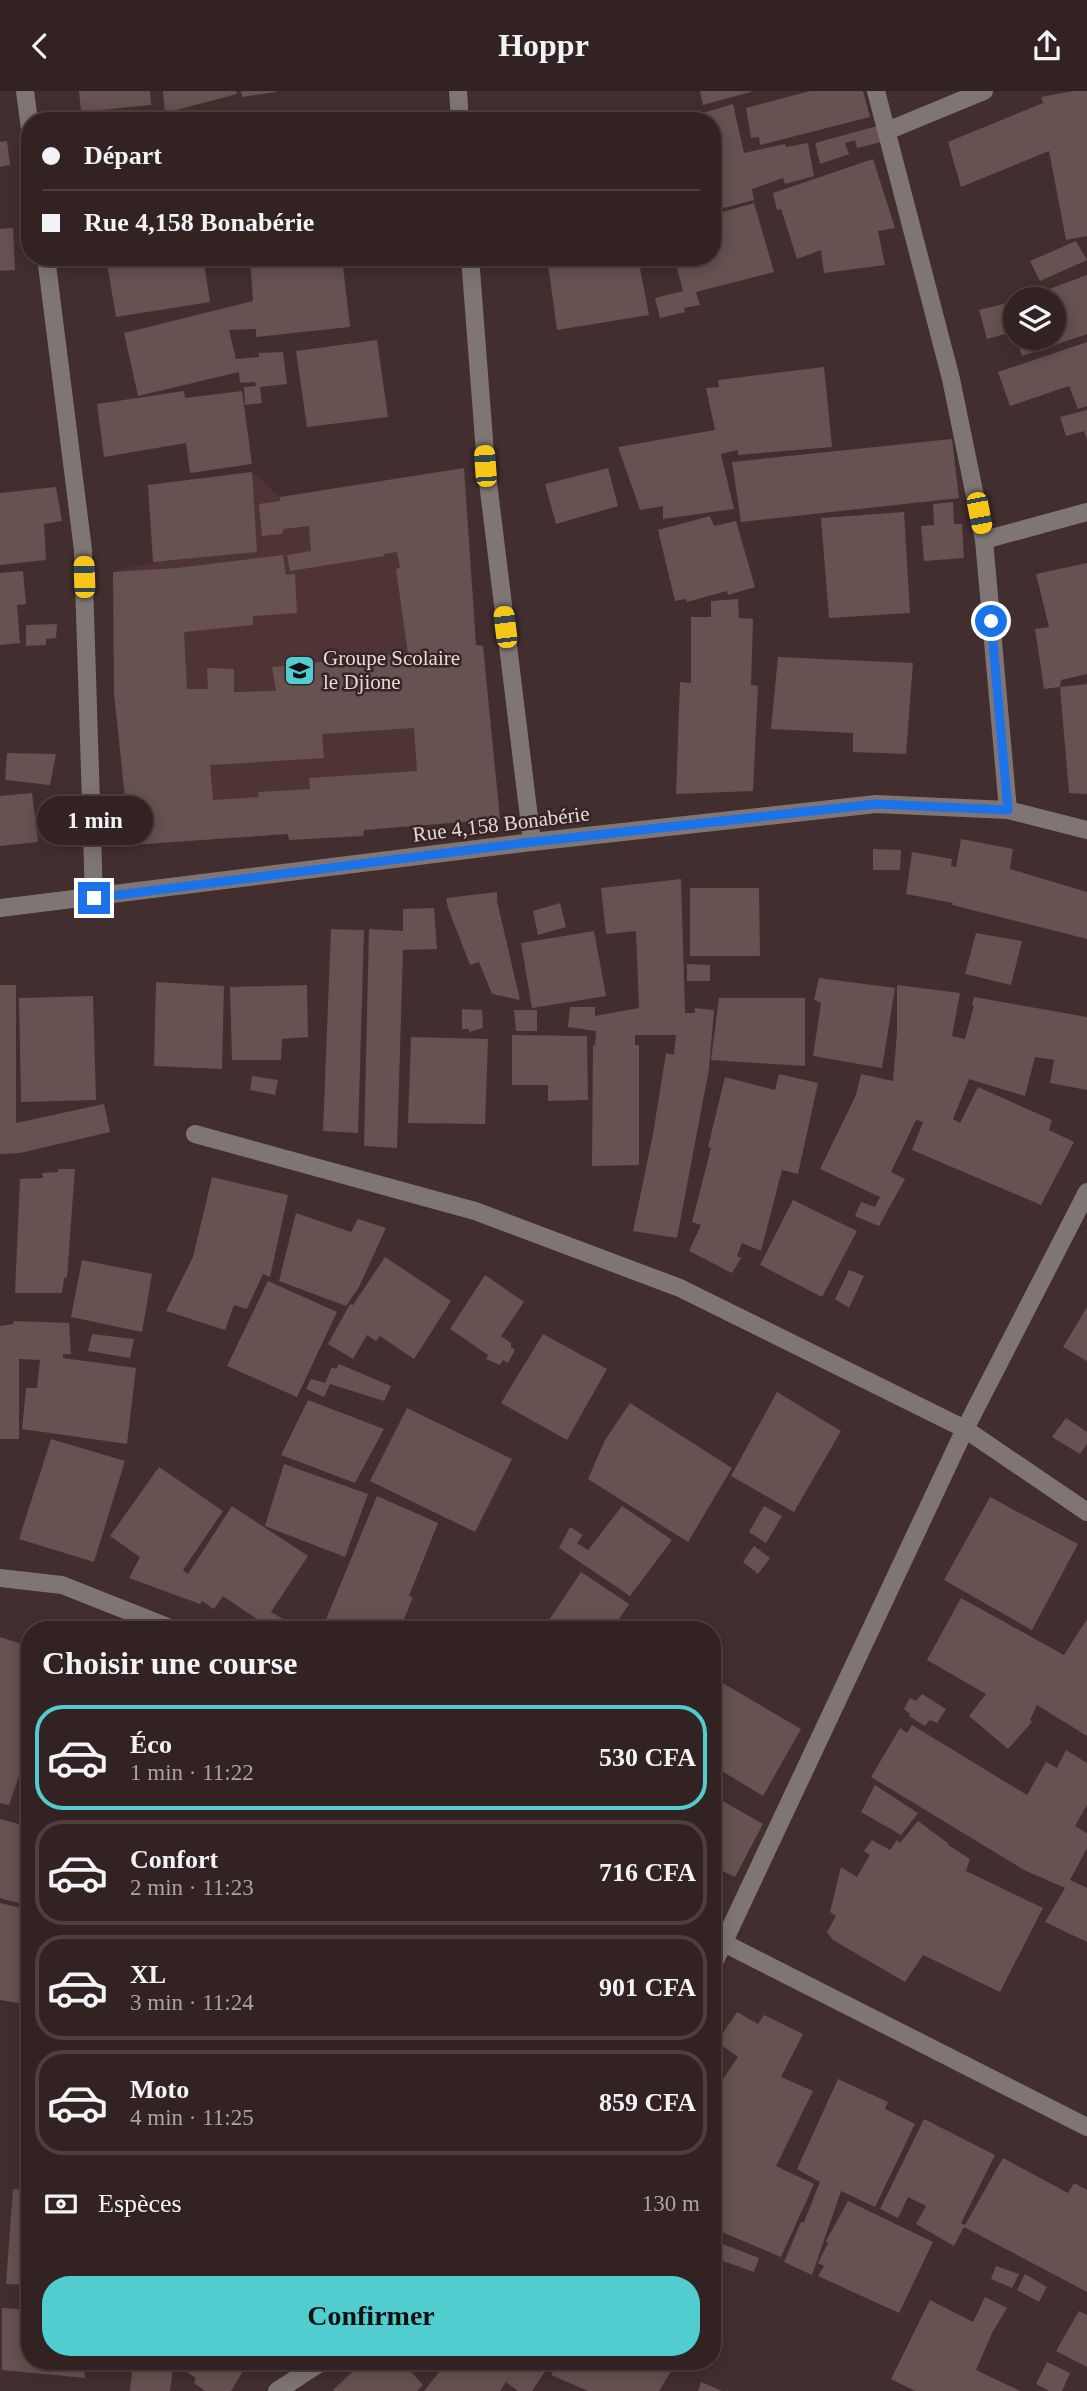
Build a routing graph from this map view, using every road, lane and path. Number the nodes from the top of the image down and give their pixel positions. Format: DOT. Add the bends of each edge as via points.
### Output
graph roads {
  1 [pos="25,91"];
  2 [pos="458,91"];
  3 [pos="876,91"];
  4 [pos="984,91"];
  5 [pos="28,112"];
  6 [pos="459,112"];
  7 [pos="887,131"];
  8 [pos="47,266"];
  9 [pos="471,266"];
  10 [pos="1087,512"];
  11 [pos="984,540"];
  12 [pos="1008,810"];
  13 [pos="1087,830"];
  14 [pos="532,842"];
  15 [pos="94,898"];
  16 [pos="0,908"];
  17 [pos="195,1134"];
  18 [pos="1087,1192"];
  19 [pos="965,1429"];
  20 [pos="1087,1512"];
  21 [pos="0,1578"];
  22 [pos="153,1621"];
  23 [pos="721,1934"];
  24 [pos="721,1942"];
  25 [pos="1087,2127"];
  26 [pos="309,2370"];
  27 [pos="277,2391"];
  1 -- 5 [label="street"];
  2 -- 6 [label="street"];
  3 -- 7 [label="street"];
  4 -- 7 [label="street"];
  7 -- 11 [label="street" via="951,379"];
  8 -- 15 [label="street" via="83,551"];
  9 -- 14 [label="street" via="485,466"];
  10 -- 11 [label="street"];
  11 -- 12 [label="street"];
  12 -- 13 [label="street, Rue 4,158 Bonabérie"];
  12 -- 14 [label="street, Rue 4,158 Bonabérie" via="876,804"];
  14 -- 15 [label="street, Rue 4,158 Bonabérie"];
  15 -- 16 [label="street, Rue 4,158 Bonabérie"];
  17 -- 19 [label="street" via="475,1211 667,1283"];
  18 -- 19 [label="street"];
  19 -- 20 [label="street"];
  19 -- 23 [label="street"];
  21 -- 22 [label="street" via="62,1585"];
  24 -- 25 [label="street"];
  26 -- 27 [label="street"];
}
